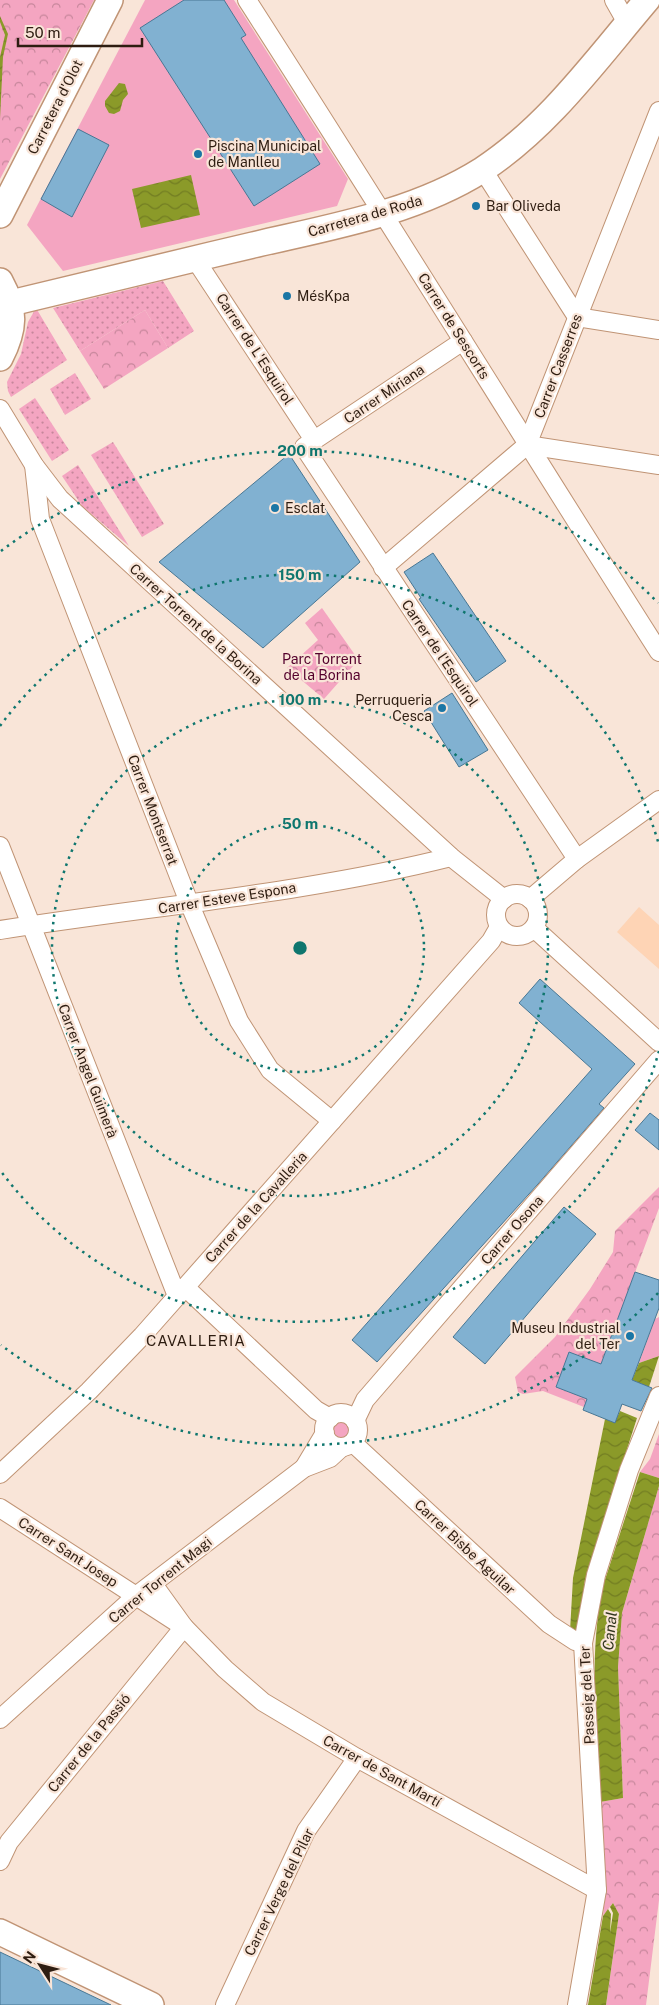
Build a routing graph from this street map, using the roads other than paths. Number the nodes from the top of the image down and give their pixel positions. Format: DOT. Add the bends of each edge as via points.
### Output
graph roads {
  1 [pos="110,0"];
  2 [pos="247,0"];
  3 [pos="614,0"];
  4 [pos="647,0"];
  5 [pos="627,23"];
  6 [pos="659,110"];
  7 [pos="482,170"];
  8 [pos="382,213"];
  9 [pos="0,215"];
  10 [pos="195,259"];
  11 [pos="0,281"];
  12 [pos="10,303"];
  13 [pos="577,317"];
  14 [pos="659,330"];
  15 [pos="463,341"];
  16 [pos="0,358"];
  17 [pos="0,409"];
  18 [pos="309,444"];
  19 [pos="527,445"];
  20 [pos="659,465"];
  21 [pos="34,466"];
  22 [pos="383,568"];
  23 [pos="659,652"];
  24 [pos="659,800"];
  25 [pos="0,846"];
  26 [pos="451,857"];
  27 [pos="577,859"];
  28 [pos="530,898"];
  29 [pos="504,899"];
  30 [pos="190,905"];
  31 [pos="31,925"];
  32 [pos="499,927"];
  33 [pos="534,928"];
  34 [pos="0,930"];
  35 [pos="659,1042"];
  36 [pos="659,1060"];
  37 [pos="332,1122"];
  38 [pos="181,1292"];
  39 [pos="659,1396"];
  40 [pos="338,1421"];
  41 [pos="347,1445"];
  42 [pos="304,1468"];
  43 [pos="0,1474"];
  44 [pos="0,1508"];
  45 [pos="153,1584"];
  46 [pos="136,1596"];
  47 [pos="184,1627"];
  48 [pos="582,1643"];
  49 [pos="0,1719"];
  50 [pos="357,1758"];
  51 [pos="0,1861"];
  52 [pos="597,1890"];
  53 [pos="0,1932"];
  54 [pos="151,2005"];
  55 [pos="225,2005"];
  56 [pos="577,2005"];
  1 -- 9 [label="street, Carretera d'Olot"];
  2 -- 8 [label="street, Carrer de Sescorts"];
  3 -- 5 [label="street"];
  4 -- 5 [label="street, Carretera de Roda"];
  5 -- 7 [label="street, Carretera de Roda" via="559,104 520,142"];
  6 -- 13 [label="street, Carrer Casserres"];
  7 -- 8 [label="street, Carretera de Roda" via="440,194"];
  7 -- 13 [label="street"];
  8 -- 10 [label="street, Carretera de Roda"];
  8 -- 15 [label="street, Carrer de Sescorts"];
  10 -- 12 [label="street, Carretera de Roda"];
  10 -- 18 [label="street, Carrer de L'Esquirol"];
  11 -- 12 [label="street"];
  12 -- 16 [label="street" via="10,340"];
  13 -- 14 [label="street"];
  13 -- 19 [label="street, Carrer Casserres"];
  15 -- 18 [label="street, Carrer Miriana"];
  15 -- 19 [label="street, Carrer de Sescorts"];
  17 -- 21 [label="street, Carrer Torrent de la Borina"];
  18 -- 22 [label="street, Carrer de l'Esquirol"];
  19 -- 20 [label="street"];
  19 -- 22 [label="street, Carrer Casserres"];
  19 -- 23 [label="street, Carrer de Sescorts"];
  21 -- 26 [label="street, Carrer Torrent de la Borina" via="60,500"];
  21 -- 30 [label="street, Carrer Montserrat" via="40,519"];
  22 -- 27 [label="street, Carrer de l'Esquirol"];
  24 -- 27 [label="street"];
  25 -- 31 [label="street, Carrer Angel Guimerà"];
  26 -- 29 [label="street, Carrer Torrent de la Borina"];
  26 -- 30 [label="street, Carrer Esteve Espona" via="394,871"];
  27 -- 28 [label="street"];
  28 -- 29 [label="street" via="520,894"];
  28 -- 33 [label="street" via="538,909"];
  29 -- 32 [label="street" via="496,915"];
  30 -- 31 [label="street, Carrer Esteve Espona"];
  30 -- 37 [label="street, Carrer Montserrat" via="239,1021 258,1054 270,1070"];
  31 -- 34 [label="street, Carrer Esteve Espona"];
  31 -- 38 [label="street, Carrer Angel Guimerà"];
  32 -- 33 [label="street" via="516,937"];
  32 -- 37 [label="street, Carrer de la Cavalleria"];
  33 -- 35 [label="street"];
  36 -- 40 [label="street, Carrer Osona" via="364,1400"];
  37 -- 38 [label="street, Carrer de la Cavalleria"];
  38 -- 40 [label="street" via="316,1410"];
  38 -- 43 [label="street, Carrer de la Cavalleria" via="89,1391"];
  39 -- 48 [label="street, Passeig del Ter" via="629,1470 596,1575"];
  40 -- 41 [label="street" via="358,1432"];
  40 -- 41 [label="street, Carrer Bisbe Aguilar" via="330,1443"];
  40 -- 42 [label="street, Carrer Torrent Magi"];
  41 -- 42 [label="street, Carrer Torrent Magi" via="330,1458"];
  41 -- 48 [label="street, Carrer Bisbe Aguilar" via="549,1624"];
  42 -- 45 [label="street, Carrer Torrent Magi"];
  44 -- 46 [label="street, Carrer Sant Josep"];
  45 -- 46 [label="street, Carrer Torrent Magi"];
  45 -- 47 [label="street, Carrer de Sant Martí"];
  46 -- 47 [label="street, Carrer de Sant Martí"];
  46 -- 49 [label="street, Carrer Torrent Magi"];
  47 -- 50 [label="street, Carrer de Sant Martí" via="263,1702"];
  47 -- 51 [label="street, Carrer de la Passió" via="9,1842"];
  48 -- 52 [label="street, Passeig del Ter"];
  50 -- 52 [label="street, Carrer de Sant Martí"];
  50 -- 55 [label="street, Carrer Verge del Pilar" via="306,1831"];
  52 -- 56 [label="street, Passeig del Ter"];
  53 -- 54 [label="street"];
}
